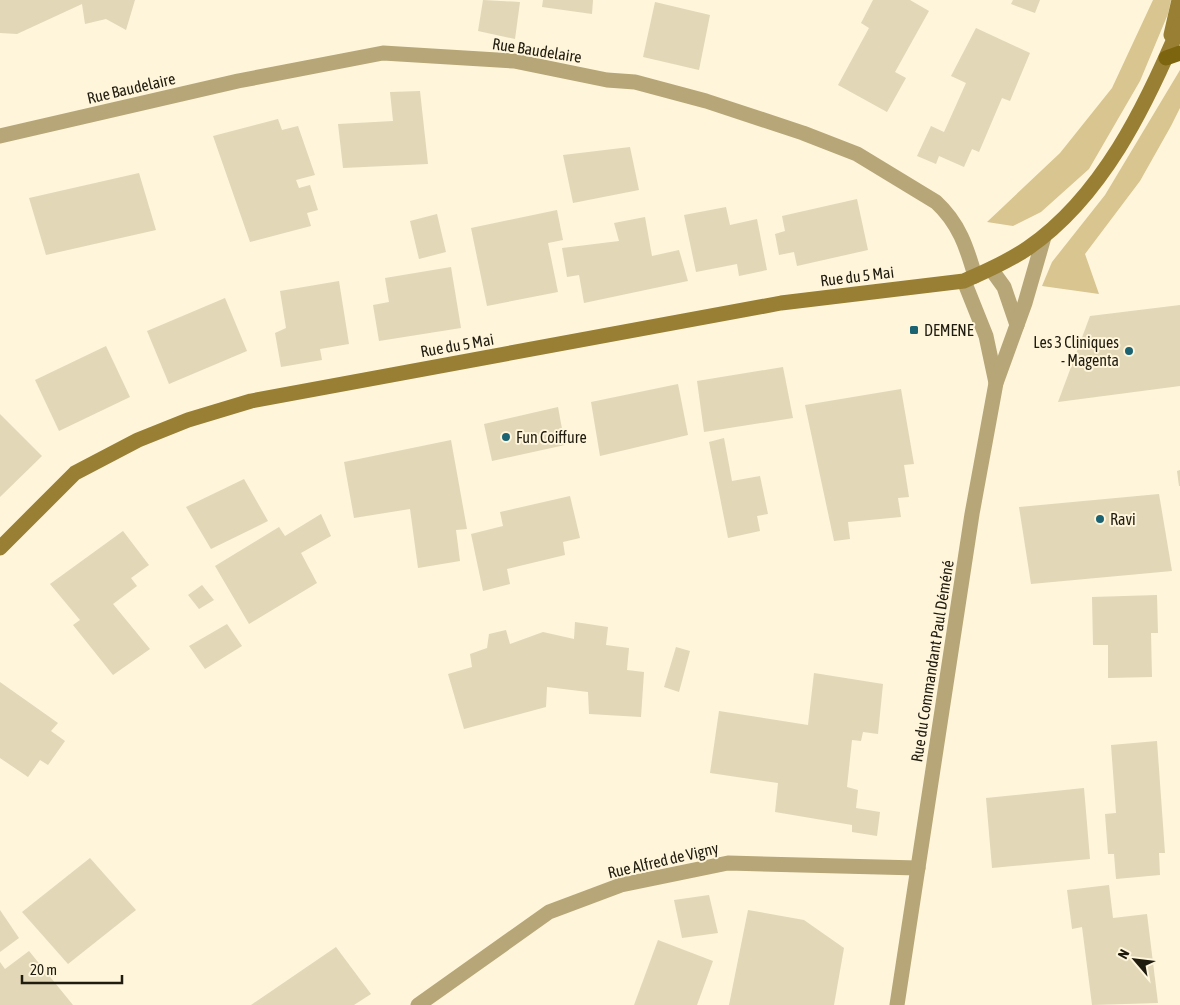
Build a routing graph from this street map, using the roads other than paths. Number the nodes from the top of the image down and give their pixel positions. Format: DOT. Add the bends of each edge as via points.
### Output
graph roads {
  1 [pos="1179,0"];
  2 [pos="1180,25"];
  3 [pos="1173,55"];
  4 [pos="0,136"];
  5 [pos="1044,237"];
  6 [pos="991,269"];
  7 [pos="970,278"];
  8 [pos="1017,325"];
  9 [pos="996,383"];
  10 [pos="0,548"];
  11 [pos="918,868"];
  12 [pos="418,1005"];
  13 [pos="897,1005"];
  1 -- 3 [label="main road"];
  2 -- 3 [label="main road"];
  3 -- 5 [label="main road" via="1108,168"];
  4 -- 7 [label="street, Rue Baudelaire" via="238,81 383,53 514,61 608,80 635,82 706,101 857,154 948,212 962,236"];
  5 -- 6 [label="main road"];
  5 -- 8 [label="street, Rue du Commandant Paul Déméné"];
  6 -- 7 [label="main road"];
  6 -- 8 [label="street" via="1004,287"];
  7 -- 9 [label="street, Rue Baudelaire"];
  7 -- 10 [label="main road, Rue du 5 Mai" via="781,303 251,401 188,420 138,440 75,473"];
  8 -- 9 [label="street, Rue du Commandant Paul Déméné"];
  9 -- 11 [label="street, Rue du Commandant Paul Déméné" via="972,514"];
  11 -- 12 [label="street, Rue Alfred de Vigny" via="728,863 621,885 549,912"];
  11 -- 13 [label="street, Rue du Commandant Paul Déméné"];
}
